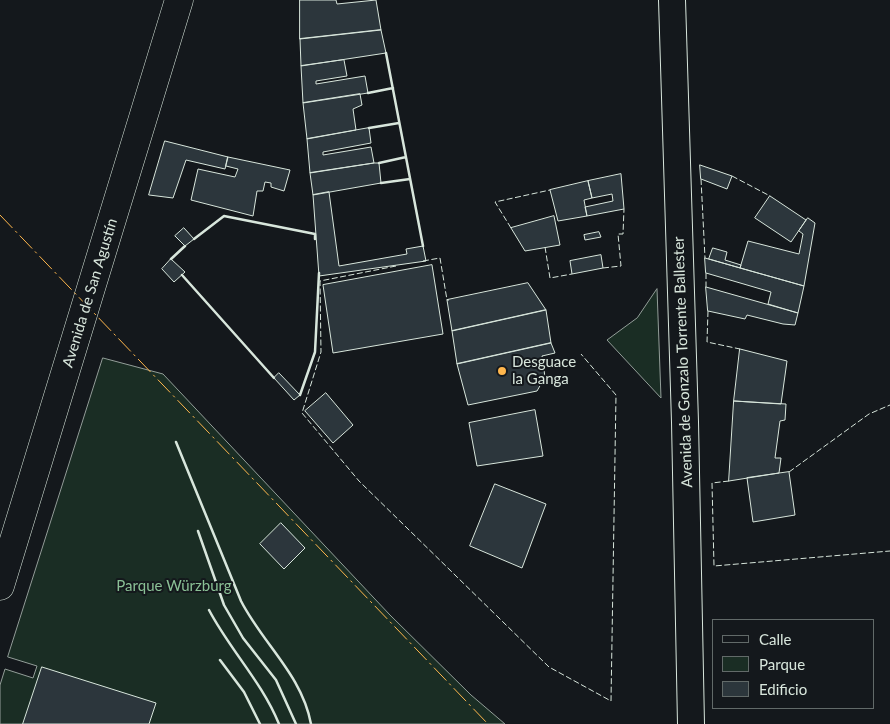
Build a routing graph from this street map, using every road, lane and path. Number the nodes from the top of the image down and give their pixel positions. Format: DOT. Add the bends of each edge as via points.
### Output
graph roads {
  1 [pos="180,0"];
  2 [pos="672,0"];
  3 [pos="0,586"];
  4 [pos="691,724"];
  1 -- 3 [label="highway, Avenida de San Agustín"];
  2 -- 4 [label="main road, Avenida de Gonzalo Torrente Ballester"];
}
